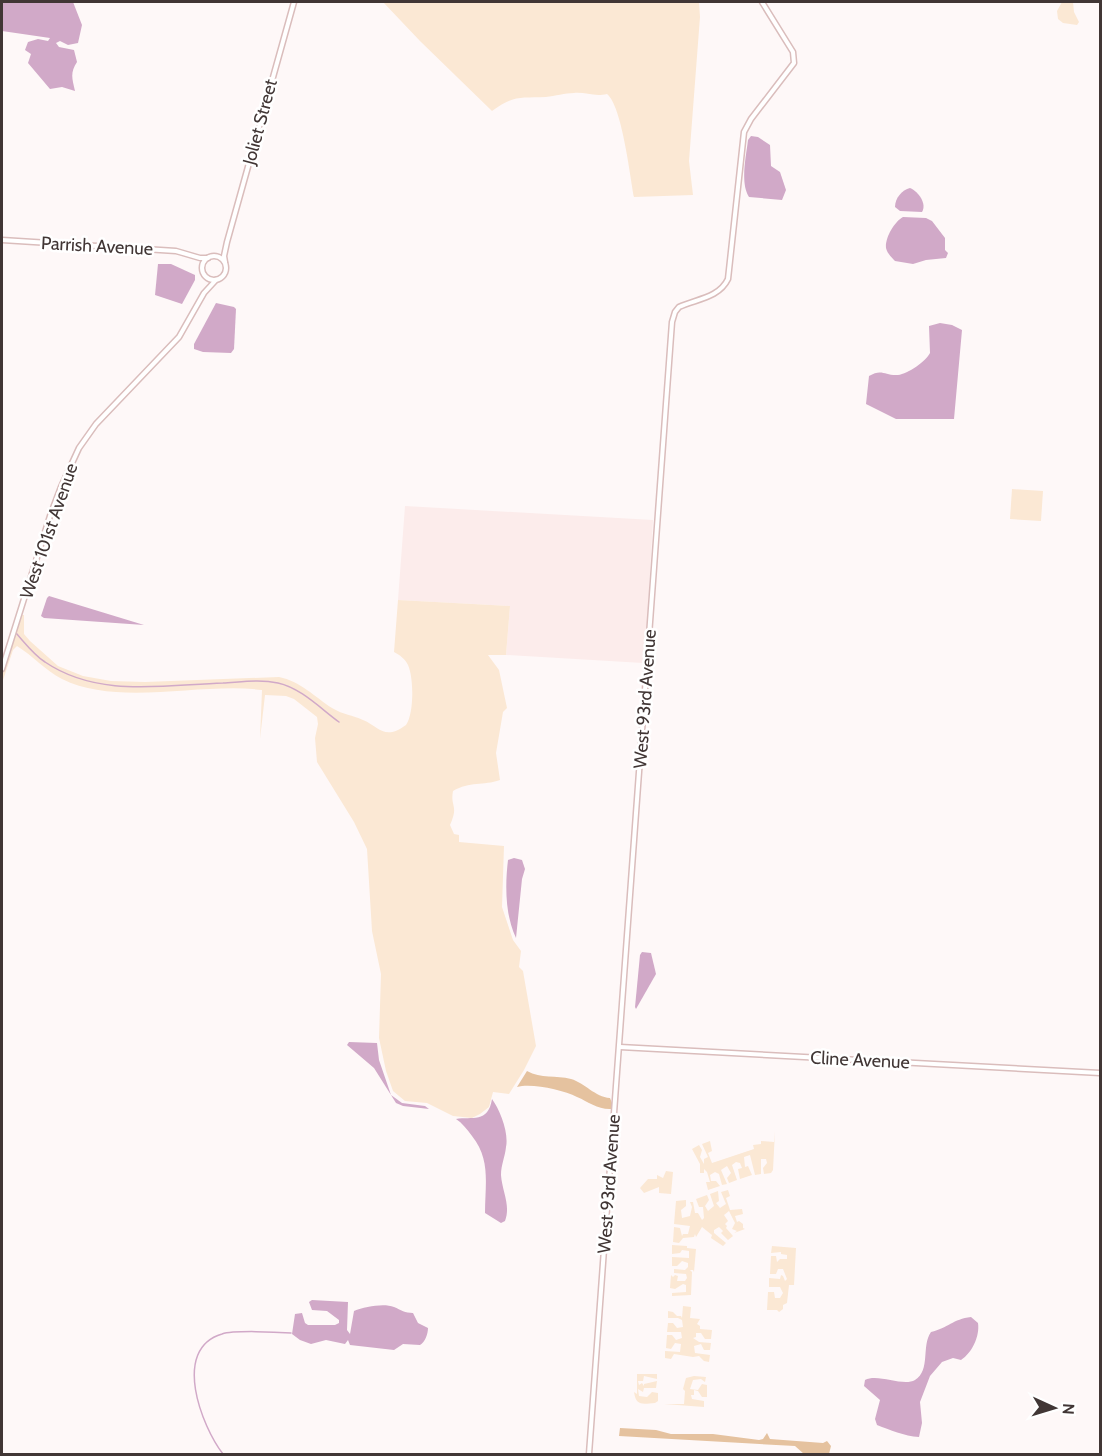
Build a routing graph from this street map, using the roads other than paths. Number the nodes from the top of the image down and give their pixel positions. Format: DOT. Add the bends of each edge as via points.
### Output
graph roads {
  1 [pos="294,2"];
  2 [pos="762,2"];
  3 [pos="2,240"];
  4 [pos="226,242"];
  5 [pos="193,256"];
  6 [pos="214,256"];
  7 [pos="208,258"];
  8 [pos="225,262"];
  9 [pos="203,272"];
  10 [pos="216,280"];
  11 [pos="204,293"];
  12 [pos="2,669"];
  13 [pos="620,1047"];
  14 [pos="1101,1073"];
  15 [pos="589,1455"];
  1 -- 4 [label="street, Joliet Street"];
  2 -- 13 [label="street, West 93rd Avenue" via="793,52 794,63 744,132 728,279 717,292 679,307 672,322"];
  3 -- 5 [label="street, Parrish Avenue" via="176,250"];
  4 -- 6 [label="street, Joliet Street"];
  4 -- 8 [label="street, Joliet Street"];
  5 -- 7 [label="street, Parrish Avenue"];
  5 -- 9 [label="street" via="201,263"];
  6 -- 7 [label="street, Parrish Avenue"];
  6 -- 8 [label="street"];
  7 -- 9 [label="street" via="203,263"];
  8 -- 10 [label="street" via="224,274"];
  9 -- 10 [label="street"];
  9 -- 11 [label="street, West 101st Avenue" via="207,282"];
  10 -- 11 [label="street, West 101st Avenue"];
  11 -- 12 [label="street, West 101st Avenue" via="179,337 96,424 79,448 60,487"];
  13 -- 14 [label="street, Cline Avenue"];
  13 -- 15 [label="street, West 93rd Avenue"];
}
